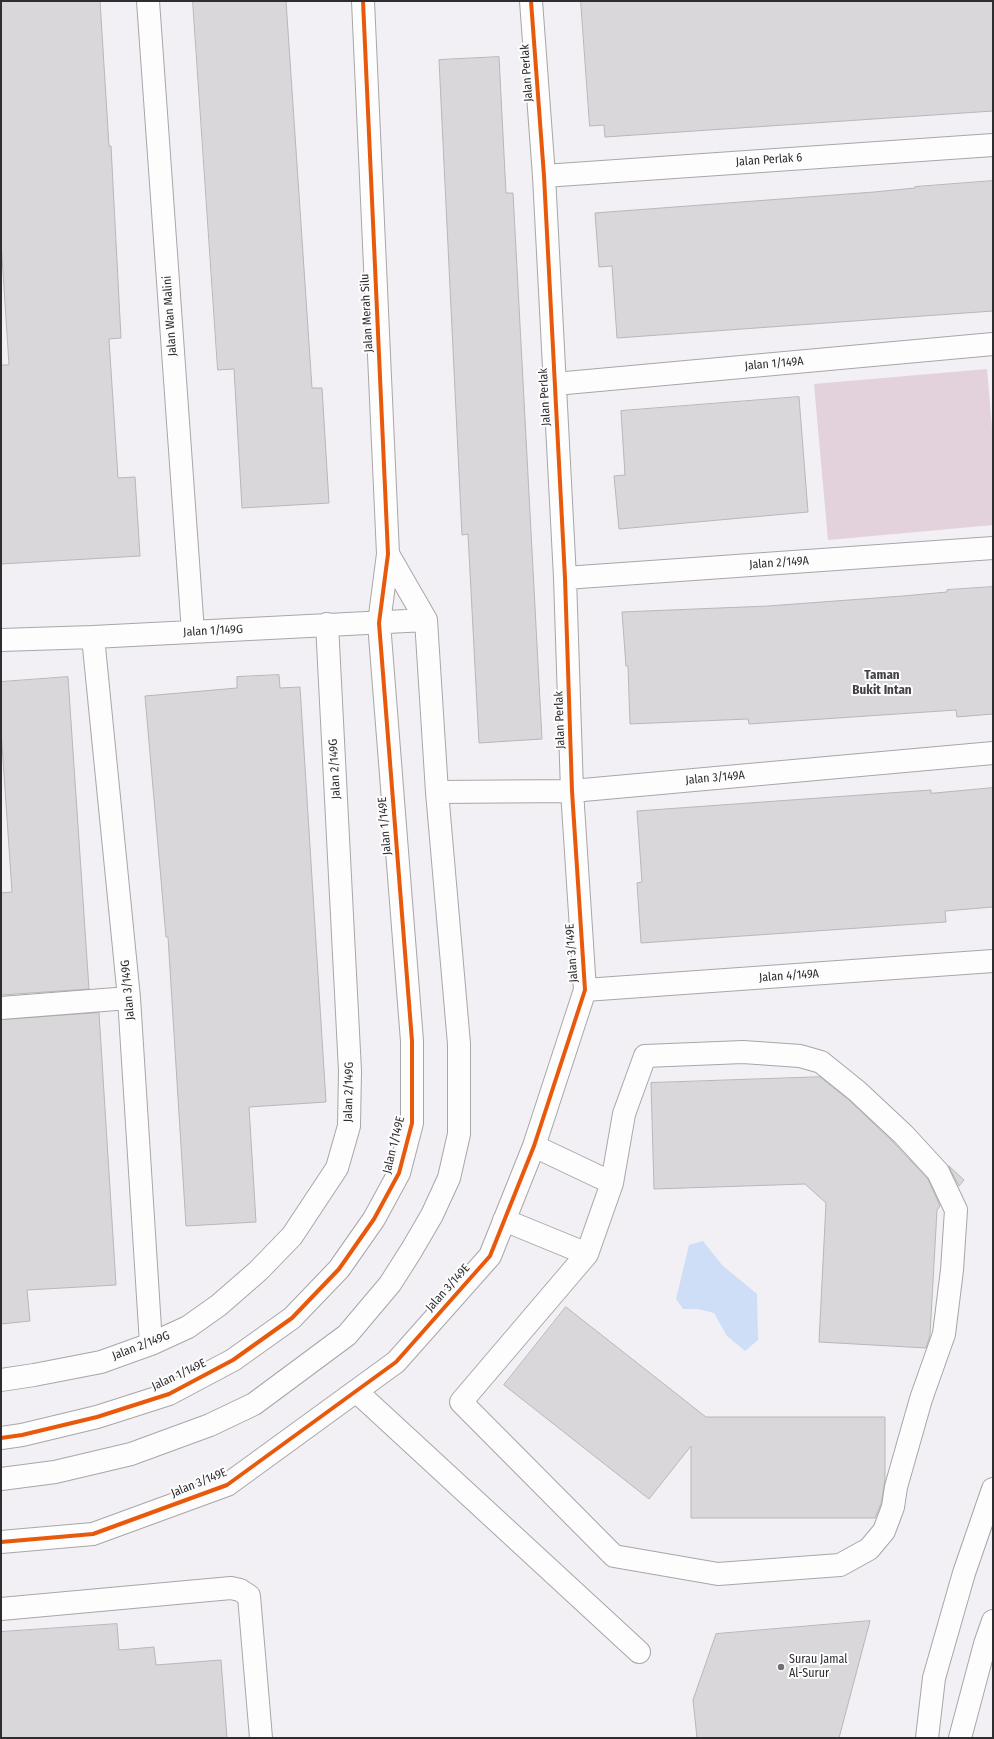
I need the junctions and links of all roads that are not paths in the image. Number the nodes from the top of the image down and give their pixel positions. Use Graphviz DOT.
graph roads {
  1 [pos="148,1"];
  2 [pos="363,1"];
  3 [pos="531,1"];
  4 [pos="993,145"];
  5 [pos="544,176"];
  6 [pos="993,344"];
  7 [pos="555,384"];
  8 [pos="993,548"];
  9 [pos="388,554"];
  10 [pos="565,578"];
  11 [pos="426,620"];
  12 [pos="379,623"];
  13 [pos="327,624"];
  14 [pos="193,632"];
  15 [pos="93,637"];
  16 [pos="1,640"];
  17 [pos="993,753"];
  18 [pos="572,791"];
  19 [pos="437,792"];
  20 [pos="993,961"];
  21 [pos="585,990"];
  22 [pos="129,998"];
  23 [pos="1,1008"];
  24 [pos="534,1146"];
  25 [pos="612,1183"];
  26 [pos="504,1220"];
  27 [pos="587,1254"];
  28 [pos="151,1344"];
  29 [pos="1,1380"];
  30 [pos="356,1391"];
  31 [pos="1,1438"];
  32 [pos="1,1479"];
  33 [pos="993,1490"];
  34 [pos="1,1542"];
  35 [pos="1,1610"];
  36 [pos="993,1621"];
  37 [pos="639,1652"];
  38 [pos="261,1738"];
  39 [pos="927,1738"];
  40 [pos="960,1738"];
  1 -- 14 [label="main road, Jalan Wan Malini"];
  2 -- 9 [label="main road, Jalan Merah Silu"];
  3 -- 5 [label="main road, Jalan Perlak"];
  4 -- 5 [label="main road, Jalan Perlak 6"];
  5 -- 7 [label="main road, Jalan Perlak"];
  6 -- 7 [label="main road, Jalan 1/149A"];
  7 -- 10 [label="main road, Jalan Perlak"];
  8 -- 10 [label="main road, Jalan 2/149A"];
  9 -- 11 [label="main road, Jalan Merah Silu"];
  9 -- 12 [label="main road, Jalan Merah Silu"];
  10 -- 18 [label="main road, Jalan Perlak"];
  11 -- 12 [label="main road, Jalan 1/149G"];
  11 -- 19 [label="main road"];
  12 -- 13 [label="main road, Jalan 1/149G"];
  12 -- 31 [label="main road, Jalan 1/149E"];
  13 -- 14 [label="main road, Jalan 1/149G"];
  13 -- 28 [label="main road, Jalan 2/149G"];
  14 -- 15 [label="main road, Jalan 1/149G"];
  15 -- 16 [label="main road, Jalan 1/149G"];
  15 -- 22 [label="main road, Jalan 3/149G"];
  17 -- 18 [label="main road, Jalan 3/149A"];
  18 -- 19 [label="main road, Jalan 3/149A"];
  18 -- 21 [label="main road, Jalan 3/149E"];
  19 -- 32 [label="main road"];
  20 -- 21 [label="main road, Jalan 4/149A"];
  21 -- 24 [label="main road, Jalan 3/149E"];
  22 -- 23 [label="main road"];
  22 -- 28 [label="main road, Jalan 3/149G"];
  24 -- 25 [label="main road"];
  24 -- 26 [label="main road, Jalan 3/149E"];
  25 -- 27 [label="main road"];
  25 -- 27 [label="main road"];
  26 -- 27 [label="main road"];
  26 -- 30 [label="main road, Jalan 3/149E"];
  28 -- 29 [label="main road, Jalan 2/149G"];
  30 -- 34 [label="main road, Jalan 3/149E"];
  30 -- 37 [label="main road"];
  33 -- 39 [label="main road"];
  35 -- 38 [label="main road"];
  36 -- 40 [label="main road"];
}
